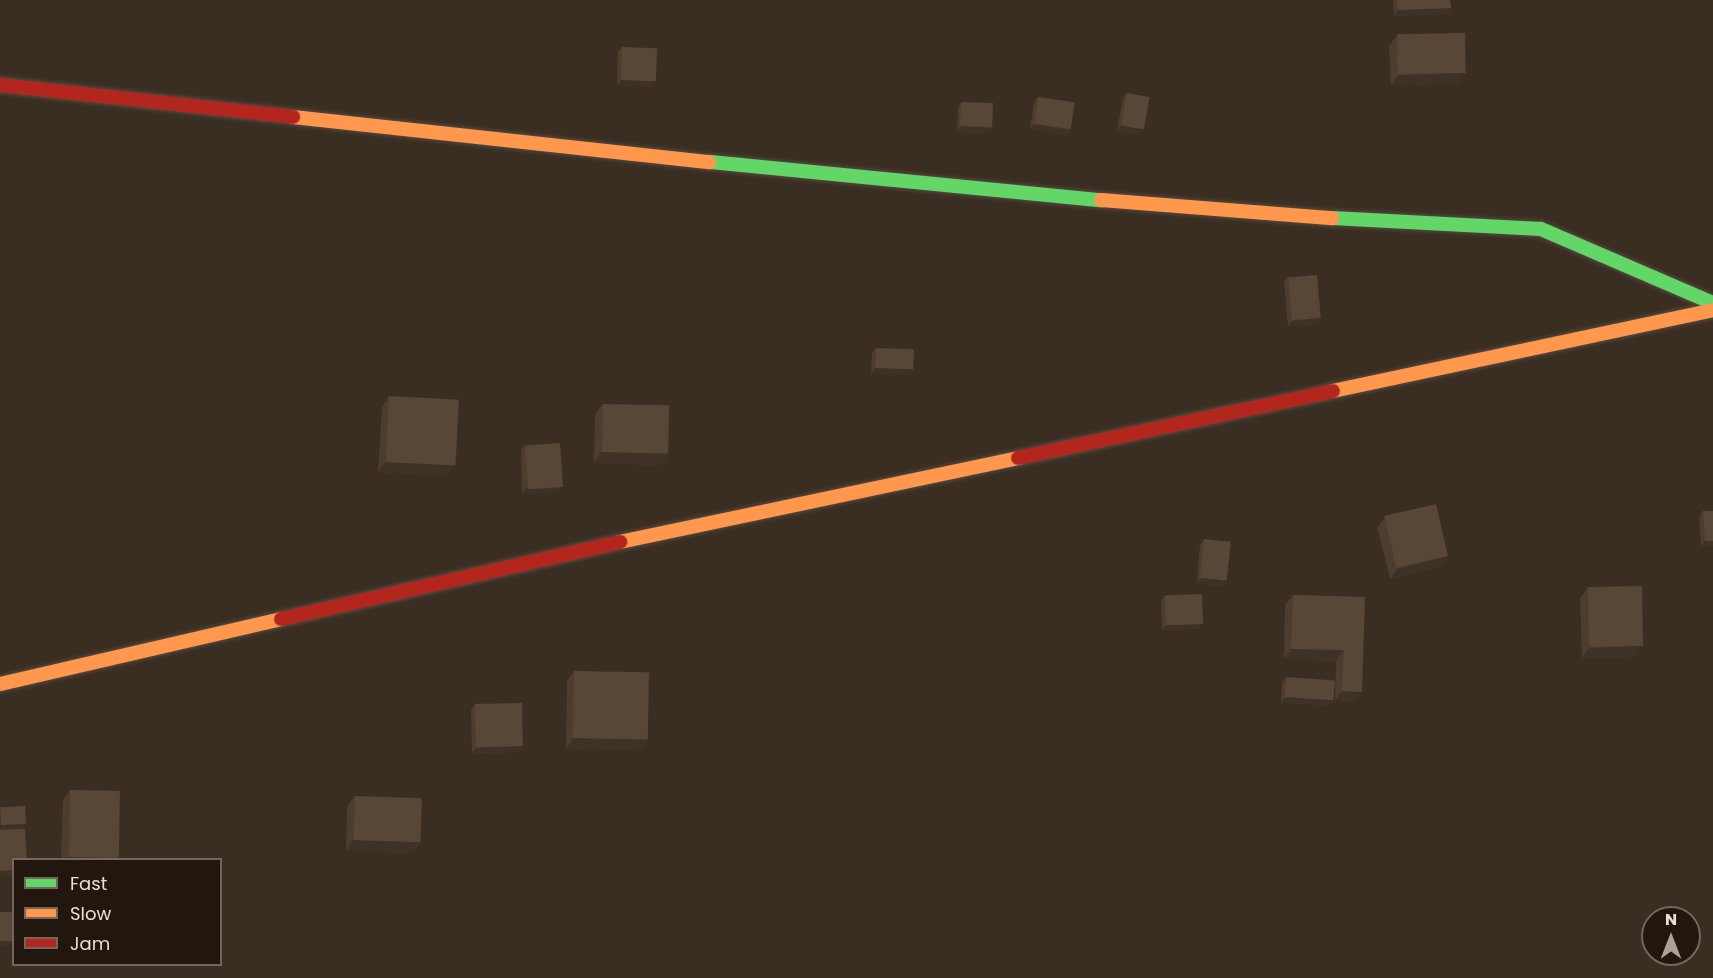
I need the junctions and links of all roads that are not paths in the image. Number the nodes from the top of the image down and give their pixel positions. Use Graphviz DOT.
graph roads {
  1 [pos="0,85"];
  2 [pos="1713,303"];
  3 [pos="1713,310"];
  4 [pos="0,684"];
  1 -- 2 [label="street"];
  3 -- 4 [label="street"];
}
